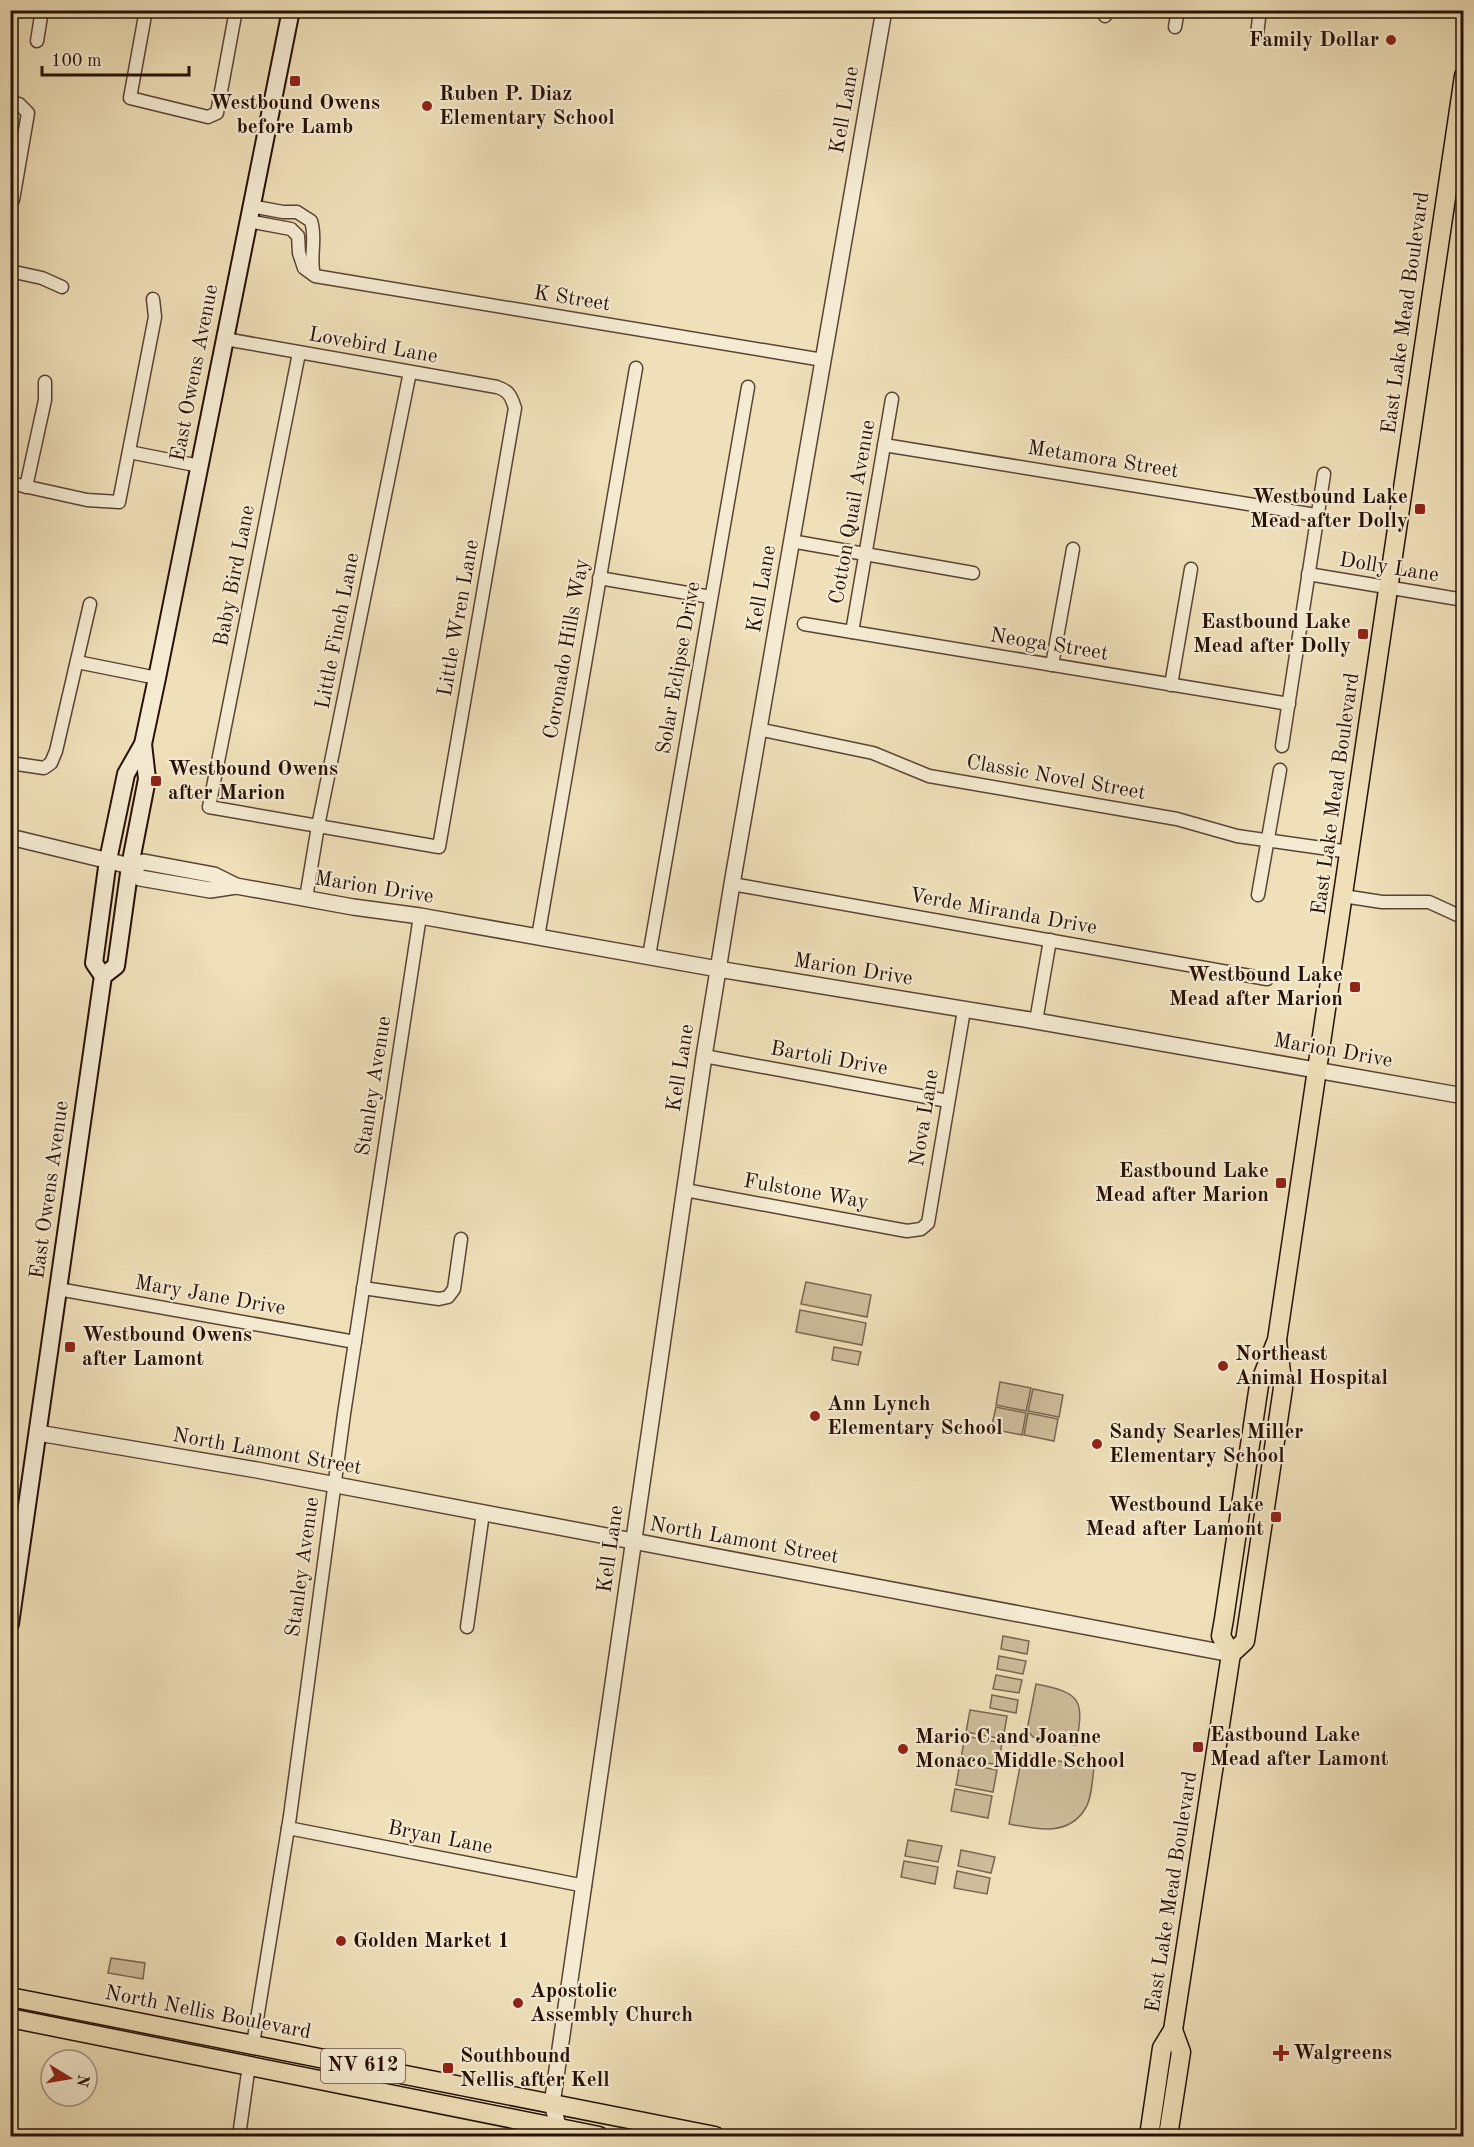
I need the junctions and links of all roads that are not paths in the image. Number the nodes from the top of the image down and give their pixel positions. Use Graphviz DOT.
graph roads {
  1 [pos="42,10"];
  2 [pos="146,10"];
  3 [pos="236,10"];
  4 [pos="291,10"];
  5 [pos="884,10"];
  6 [pos="1178,10"];
  7 [pos="1260,10"];
  8 [pos="1175,27"];
  9 [pos="1257,34"];
  10 [pos="37,40"];
  11 [pos="1464,76"];
  12 [pos="10,102"];
  13 [pos="1456,181"];
  14 [pos="13,200"];
  15 [pos="250,213"];
  16 [pos="10,271"];
  17 [pos="315,276"];
  18 [pos="62,287"];
  19 [pos="153,299"];
  20 [pos="225,339"];
  21 [pos="299,353"];
  22 [pos="823,360"];
  23 [pos="636,368"];
  24 [pos="410,372"];
  25 [pos="45,382"];
  26 [pos="748,387"];
  27 [pos="511,396"];
  28 [pos="892,399"];
  29 [pos="884,445"];
  30 [pos="129,452"];
  31 [pos="200,466"];
  32 [pos="1324,474"];
  33 [pos="10,483"];
  34 [pos="26,487"];
  35 [pos="1317,515"];
  36 [pos="791,541"];
  37 [pos="1073,549"];
  38 [pos="865,555"];
  39 [pos="1191,569"];
  40 [pos="973,573"];
  41 [pos="1308,574"];
  42 [pos="599,578"];
  43 [pos="1389,586"];
  44 [pos="711,597"];
  45 [pos="1464,600"];
  46 [pos="90,604"];
  47 [pos="804,624"];
  48 [pos="852,632"];
  49 [pos="76,662"];
  50 [pos="1052,665"];
  51 [pos="157,678"];
  52 [pos="1171,685"];
  53 [pos="1289,704"];
  54 [pos="758,729"];
  55 [pos="143,744"];
  56 [pos="1282,746"];
  57 [pos="10,763"];
  58 [pos="1280,770"];
  59 [pos="318,826"];
  60 [pos="10,837"];
  61 [pos="1268,840"];
  62 [pos="1350,852"];
  63 [pos="108,860"];
  64 [pos="130,866"];
  65 [pos="732,884"];
  66 [pos="1258,894"];
  67 [pos="1343,896"];
  68 [pos="306,898"];
  69 [pos="420,916"];
  70 [pos="1464,918"];
  71 [pos="538,937"];
  72 [pos="1050,940"];
  73 [pos="649,956"];
  74 [pos="718,969"];
  75 [pos="103,976"];
  76 [pos="1267,979"];
  77 [pos="964,1010"];
  78 [pos="1036,1021"];
  79 [pos="704,1056"];
  80 [pos="1318,1070"];
  81 [pos="1464,1096"];
  82 [pos="948,1101"];
  83 [pos="685,1190"];
  84 [pos="921,1229"];
  85 [pos="461,1239"];
  86 [pos="363,1288"];
  87 [pos="58,1290"];
  88 [pos="1277,1340"];
  89 [pos="355,1342"];
  90 [pos="38,1433"];
  91 [pos="1251,1438"];
  92 [pos="335,1485"];
  93 [pos="483,1513"];
  94 [pos="634,1543"];
  95 [pos="1258,1551"];
  96 [pos="10,1624"];
  97 [pos="467,1627"];
  98 [pos="1231,1654"];
  99 [pos="288,1828"];
  100 [pos="585,1886"];
  101 [pos="10,1996"];
  102 [pos="10,2018"];
  103 [pos="1173,2030"];
  104 [pos="253,2044"];
  105 [pos="249,2065"];
  106 [pos="552,2104"];
  107 [pos="558,2133"];
  108 [pos="239,2136"];
  109 [pos="599,2136"];
  110 [pos="714,2136"];
  111 [pos="1149,2136"];
  112 [pos="1168,2136"];
  1 -- 10 [label="street"];
  2 -- 3 [label="street"];
  4 -- 15 [label="main road, East Owens Avenue"];
  5 -- 22 [label="street, Kell Lane"];
  6 -- 8 [label="street"];
  7 -- 9 [label="street"];
  11 -- 13 [label="main road, East Lake Mead Boulevard"];
  12 -- 14 [label="street"];
  13 -- 43 [label="main road, East Lake Mead Boulevard"];
  15 -- 17 [label="street"];
  15 -- 17 [label="street"];
  15 -- 20 [label="main road, East Owens Avenue"];
  16 -- 18 [label="street"];
  17 -- 22 [label="street, K Street"];
  19 -- 30 [label="street"];
  20 -- 21 [label="street, Lovebird Lane"];
  20 -- 31 [label="main road, East Owens Avenue"];
  21 -- 24 [label="street, Lovebird Lane"];
  21 -- 59 [label="street, Baby Bird Lane"];
  22 -- 36 [label="street, Kell Lane"];
  23 -- 42 [label="street, Coronado Hills Way"];
  24 -- 27 [label="street, Lovebird Lane"];
  24 -- 59 [label="street, Little Finch Lane"];
  25 -- 34 [label="street"];
  26 -- 44 [label="street, Solar Eclipse Drive"];
  27 -- 59 [label="street, Little Wren Lane"];
  28 -- 29 [label="street, Cotton Quail Avenue"];
  29 -- 35 [label="street, Metamora Street"];
  29 -- 38 [label="street, Cotton Quail Avenue"];
  30 -- 31 [label="street"];
  30 -- 34 [label="street"];
  31 -- 51 [label="main road, East Owens Avenue"];
  32 -- 35 [label="street"];
  33 -- 34 [label="street"];
  35 -- 41 [label="street"];
  36 -- 38 [label="street"];
  36 -- 54 [label="street, Kell Lane"];
  37 -- 50 [label="street"];
  38 -- 40 [label="street"];
  38 -- 48 [label="street, Cotton Quail Avenue"];
  39 -- 52 [label="street"];
  41 -- 43 [label="street, Dolly Lane"];
  41 -- 53 [label="street"];
  42 -- 44 [label="street"];
  42 -- 71 [label="street, Coronado Hills Way"];
  43 -- 45 [label="street, Dolly Lane"];
  43 -- 62 [label="main road, East Lake Mead Boulevard"];
  44 -- 73 [label="street, Solar Eclipse Drive"];
  46 -- 49 [label="street"];
  47 -- 48 [label="street, Neoga Street"];
  48 -- 50 [label="street, Neoga Street"];
  49 -- 51 [label="street"];
  49 -- 57 [label="street"];
  50 -- 52 [label="street, Neoga Street"];
  51 -- 55 [label="main road, East Owens Avenue"];
  52 -- 53 [label="street, Neoga Street"];
  53 -- 56 [label="street"];
  54 -- 61 [label="street, Classic Novel Street"];
  54 -- 65 [label="street, Kell Lane"];
  55 -- 63 [label="main road, East Owens Avenue"];
  55 -- 64 [label="main road, East Owens Avenue"];
  58 -- 61 [label="street"];
  59 -- 68 [label="street, Little Finch Lane"];
  60 -- 63 [label="street, Marion Drive"];
  61 -- 62 [label="street, Classic Novel Street"];
  61 -- 66 [label="street"];
  62 -- 67 [label="main road, East Lake Mead Boulevard"];
  63 -- 64 [label="street, Marion Drive"];
  63 -- 75 [label="main road, East Owens Avenue"];
  64 -- 68 [label="street, Marion Drive"];
  64 -- 75 [label="main road, East Owens Avenue"];
  65 -- 72 [label="street, Verde Miranda Drive"];
  65 -- 74 [label="street, Kell Lane"];
  67 -- 70 [label="street"];
  67 -- 80 [label="main road, East Lake Mead Boulevard"];
  68 -- 69 [label="street, Marion Drive"];
  69 -- 71 [label="street, Marion Drive"];
  69 -- 86 [label="street, Stanley Avenue"];
  71 -- 73 [label="street, Marion Drive"];
  72 -- 76 [label="street, Verde Miranda Drive"];
  72 -- 78 [label="street"];
  73 -- 74 [label="street, Marion Drive"];
  74 -- 77 [label="street, Marion Drive"];
  74 -- 79 [label="street, Kell Lane"];
  75 -- 87 [label="main road, East Owens Avenue"];
  77 -- 78 [label="street, Marion Drive"];
  77 -- 82 [label="street, Nova Lane"];
  78 -- 80 [label="street, Marion Drive"];
  79 -- 82 [label="street, Bartoli Drive"];
  79 -- 83 [label="street, Kell Lane"];
  80 -- 81 [label="street, Marion Drive"];
  80 -- 88 [label="main road, East Lake Mead Boulevard"];
  82 -- 84 [label="street, Nova Lane"];
  83 -- 84 [label="street, Fulstone Way"];
  83 -- 94 [label="street, Kell Lane"];
  85 -- 86 [label="street"];
  86 -- 89 [label="street, Stanley Avenue"];
  87 -- 89 [label="street, Mary Jane Drive"];
  87 -- 90 [label="main road, East Owens Avenue"];
  88 -- 91 [label="main road, East Lake Mead Boulevard"];
  88 -- 95 [label="main road, East Lake Mead Boulevard"];
  89 -- 92 [label="street, Stanley Avenue"];
  90 -- 92 [label="street, North Lamont Street"];
  90 -- 96 [label="main road, East Owens Avenue"];
  91 -- 95 [label="main road"];
  91 -- 98 [label="main road, East Lake Mead Boulevard"];
  92 -- 93 [label="street, North Lamont Street"];
  92 -- 99 [label="street, Stanley Avenue"];
  93 -- 94 [label="street, North Lamont Street"];
  93 -- 97 [label="street"];
  94 -- 98 [label="street, North Lamont Street"];
  94 -- 100 [label="street, Kell Lane"];
  95 -- 98 [label="main road, East Lake Mead Boulevard"];
  98 -- 103 [label="main road, East Lake Mead Boulevard"];
  99 -- 100 [label="street, Bryan Lane"];
  99 -- 104 [label="street, Stanley Avenue"];
  100 -- 106 [label="street, Kell Lane"];
  101 -- 104 [label="main road, North Nellis Boulevard / NV 612"];
  102 -- 105 [label="main road, North Nellis Boulevard / NV 612"];
  103 -- 111 [label="main road, East Lake Mead Boulevard"];
  103 -- 112 [label="main road, East Lake Mead Boulevard"];
  104 -- 106 [label="main road, North Nellis Boulevard / NV 612"];
  105 -- 107 [label="main road, North Nellis Boulevard / NV 612"];
  105 -- 108 [label="street"];
  106 -- 107 [label="street, Kell Lane"];
  106 -- 110 [label="main road, North Nellis Boulevard / NV 612"];
  107 -- 109 [label="main road, North Nellis Boulevard / NV 612"];
}
